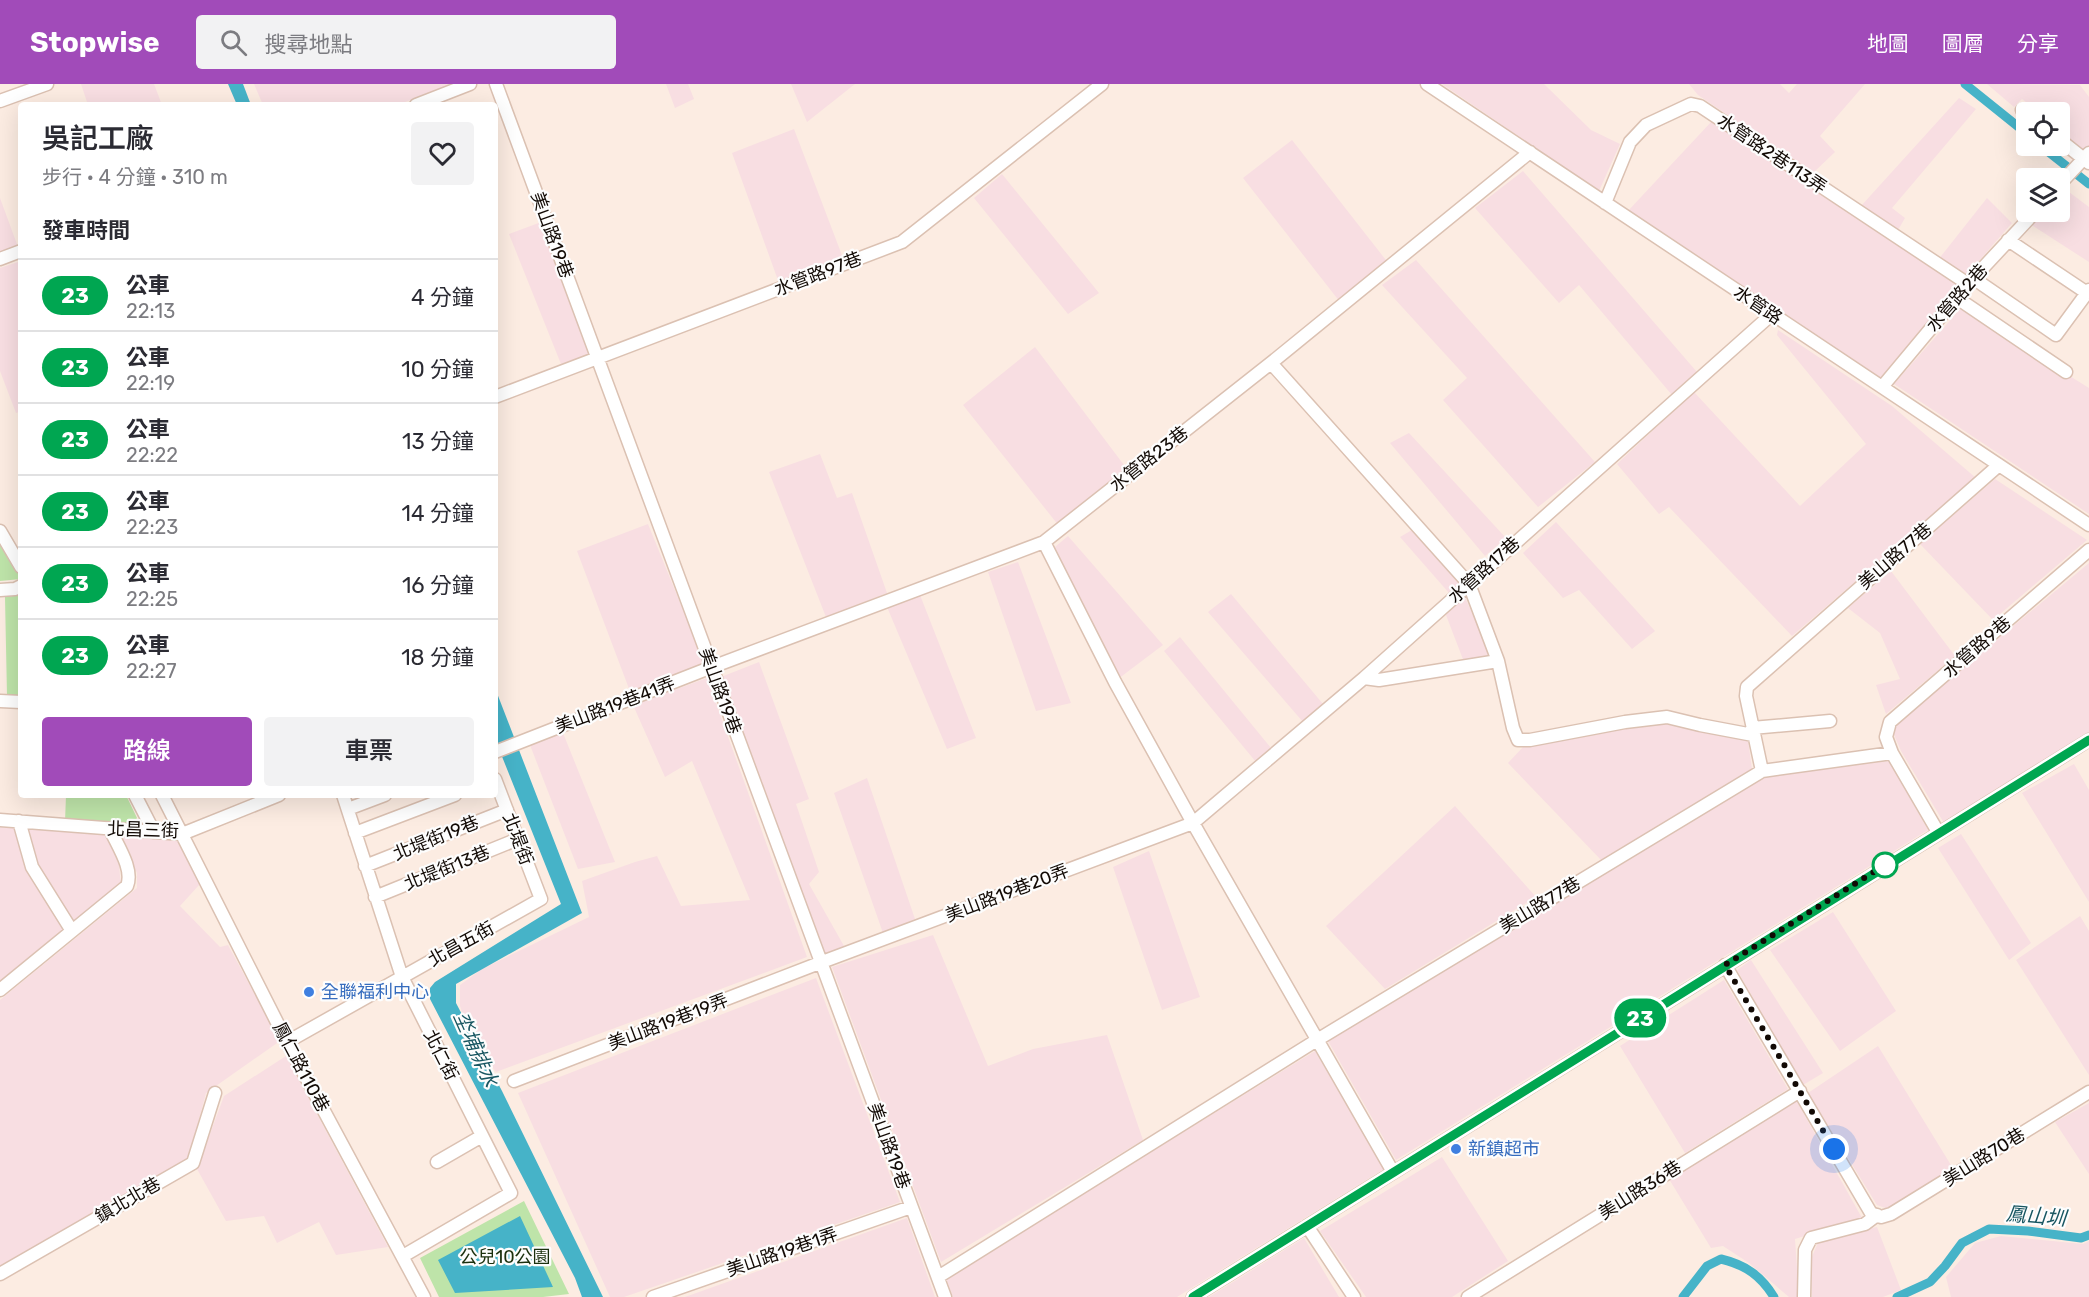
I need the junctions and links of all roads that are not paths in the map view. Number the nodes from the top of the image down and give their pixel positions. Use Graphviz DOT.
graph roads {
  1 [pos="47,84"];
  2 [pos="470,84"];
  3 [pos="496,84"];
  4 [pos="1102,84"];
  5 [pos="1427,84"];
  6 [pos="0,101"];
  7 [pos="424,102"];
  8 [pos="2070,148"];
  9 [pos="1530,153"];
  10 [pos="2085,160"];
  11 [pos="2070,174"];
  12 [pos="1605,202"];
  13 [pos="2025,222"];
  14 [pos="2008,240"];
  15 [pos="18,252"];
  16 [pos="0,259"];
  17 [pos="1971,281"];
  18 [pos="2088,292"];
  19 [pos="1957,298"];
  20 [pos="1772,314"];
  21 [pos="597,358"];
  22 [pos="1271,363"];
  23 [pos="2066,372"];
  24 [pos="1882,387"];
  25 [pos="498,396"];
  26 [pos="1999,465"];
  27 [pos="2089,525"];
  28 [pos="0,531"];
  29 [pos="1044,542"];
  30 [pos="2089,550"];
  31 [pos="18,562"];
  32 [pos="1469,584"];
  33 [pos="18,588"];
  34 [pos="0,590"];
  35 [pos="1498,661"];
  36 [pos="712,667"];
  37 [pos="1364,678"];
  38 [pos="0,701"];
  39 [pos="18,702"];
  40 [pos="1830,721"];
  41 [pos="1753,731"];
  42 [pos="2089,740"];
  43 [pos="498,751"];
  44 [pos="1892,753"];
  45 [pos="1762,771"];
  46 [pos="498,787"];
  47 [pos="137,798"];
  48 [pos="164,798"];
  49 [pos="272,798"];
  50 [pos="344,798"];
  51 [pos="377,798"];
  52 [pos="447,798"];
  53 [pos="348,809"];
  54 [pos="507,810"];
  55 [pos="0,820"];
  56 [pos="19,821"];
  57 [pos="1192,823"];
  58 [pos="110,830"];
  59 [pos="154,831"];
  60 [pos="1938,832"];
  61 [pos="356,833"];
  62 [pos="182,834"];
  63 [pos="518,839"];
  64 [pos="365,867"];
  65 [pos="375,897"];
  66 [pos="541,899"];
  67 [pos="72,931"];
  68 [pos="822,962"];
  69 [pos="1725,965"];
  70 [pos="402,977"];
  71 [pos="0,990"];
  72 [pos="1317,1040"];
  73 [pos="287,1042"];
  74 [pos="514,1082"];
  75 [pos="1800,1091"];
  76 [pos="2089,1092"];
  77 [pos="215,1093"];
  78 [pos="482,1136"];
  79 [pos="437,1162"];
  80 [pos="1393,1172"];
  81 [pos="911,1207"];
  82 [pos="1877,1215"];
  83 [pos="1307,1226"];
  84 [pos="403,1256"];
  85 [pos="0,1274"];
  86 [pos="938,1277"];
  87 [pos="1483,1293"];
  88 [pos="424,1297"];
  89 [pos="653,1297"];
  90 [pos="945,1297"];
  91 [pos="1193,1297"];
  92 [pos="1354,1297"];
  93 [pos="1468,1297"];
  94 [pos="1804,1297"];
  1 -- 6 [label="street"];
  2 -- 7 [label="street"];
  3 -- 21 [label="street, 美山路19巷"];
  4 -- 21 [label="street, 水管路97巷"];
  5 -- 9 [label="street, 水管路"];
  8 -- 10 [label="street"];
  9 -- 12 [label="street, 水管路"];
  9 -- 22 [label="street, 水管路23巷"];
  10 -- 11 [label="street"];
  12 -- 17 [label="street, 水管路2巷113弄"];
  12 -- 20 [label="street, 水管路"];
  13 -- 14 [label="street, 水管路2巷"];
  14 -- 17 [label="street, 水管路2巷"];
  14 -- 18 [label="street"];
  15 -- 16 [label="street"];
  17 -- 18 [label="street, 水管路2巷113弄"];
  17 -- 19 [label="street, 水管路2巷"];
  19 -- 23 [label="street"];
  19 -- 24 [label="street, 水管路2巷"];
  20 -- 24 [label="street, 水管路"];
  20 -- 32 [label="street, 水管路17巷"];
  21 -- 25 [label="street, 水管路97巷"];
  21 -- 36 [label="street, 美山路19巷"];
  22 -- 29 [label="street, 水管路23巷"];
  22 -- 32 [label="street"];
  24 -- 26 [label="street, 水管路"];
  26 -- 27 [label="street, 水管路"];
  26 -- 41 [label="street, 美山路77巷"];
  28 -- 31 [label="street"];
  29 -- 36 [label="street, 水管路23巷"];
  29 -- 57 [label="street"];
  30 -- 44 [label="street, 水管路9巷"];
  32 -- 35 [label="street"];
  32 -- 37 [label="street, 水管路17巷"];
  33 -- 34 [label="street"];
  35 -- 37 [label="street"];
  35 -- 41 [label="street"];
  36 -- 43 [label="street, 美山路19巷41弄"];
  36 -- 68 [label="street, 美山路19巷"];
  37 -- 57 [label="street, 水管路17巷"];
  38 -- 39 [label="street"];
  40 -- 41 [label="street"];
  41 -- 45 [label="street, 美山路77巷"];
  42 -- 60 [label="street"];
  44 -- 45 [label="street, 美山路77巷"];
  44 -- 60 [label="street"];
  45 -- 72 [label="street, 美山路77巷"];
  46 -- 54 [label="street, 北堤街"];
  47 -- 59 [label="street"];
  48 -- 62 [label="street, 鳳仁路110巷"];
  49 -- 62 [label="street, 北昌三街"];
  50 -- 53 [label="street, 北仁街"];
  51 -- 53 [label="street"];
  52 -- 61 [label="street"];
  53 -- 61 [label="street, 北仁街"];
  54 -- 63 [label="street, 北堤街"];
  54 -- 64 [label="street, 北堤街19巷"];
  55 -- 56 [label="street, 北昌三街"];
  56 -- 58 [label="street, 北昌三街"];
  56 -- 67 [label="street"];
  57 -- 68 [label="street, 美山路19巷20弄"];
  57 -- 72 [label="street"];
  58 -- 59 [label="street, 北昌三街"];
  58 -- 67 [label="street"];
  59 -- 62 [label="street, 北昌三街"];
  60 -- 69 [label="street"];
  61 -- 64 [label="street, 北仁街"];
  62 -- 73 [label="street, 鳳仁路110巷"];
  63 -- 65 [label="street, 北堤街13巷"];
  63 -- 66 [label="street, 北堤街"];
  64 -- 65 [label="street, 北仁街"];
  65 -- 70 [label="street, 北仁街"];
  66 -- 70 [label="street, 北昌五街"];
  67 -- 71 [label="street"];
  68 -- 74 [label="street, 美山路19巷19弄"];
  68 -- 81 [label="street, 美山路19巷"];
  69 -- 75 [label="street"];
  69 -- 80 [label="street"];
  70 -- 73 [label="street, 北昌五街"];
  70 -- 78 [label="street, 北仁街"];
  72 -- 80 [label="street"];
  72 -- 86 [label="street, 美山路77巷"];
  73 -- 84 [label="street, 鳳仁路110巷"];
  75 -- 82 [label="street"];
  75 -- 87 [label="street, 美山路36巷"];
  76 -- 82 [label="street, 美山路70巷"];
  77 -- 85 [label="street, 鎮北北巷"];
  78 -- 79 [label="street"];
  78 -- 84 [label="street, 北仁街"];
  80 -- 83 [label="street"];
  81 -- 86 [label="street, 美山路19巷"];
  81 -- 89 [label="street, 美山路19巷1弄"];
  82 -- 94 [label="street, 美山路70巷"];
  83 -- 91 [label="street"];
  83 -- 92 [label="street"];
  84 -- 88 [label="street, 鳳仁路110巷"];
  86 -- 90 [label="street, 美山路19巷"];
  87 -- 93 [label="street, 美山路36巷"];
}
